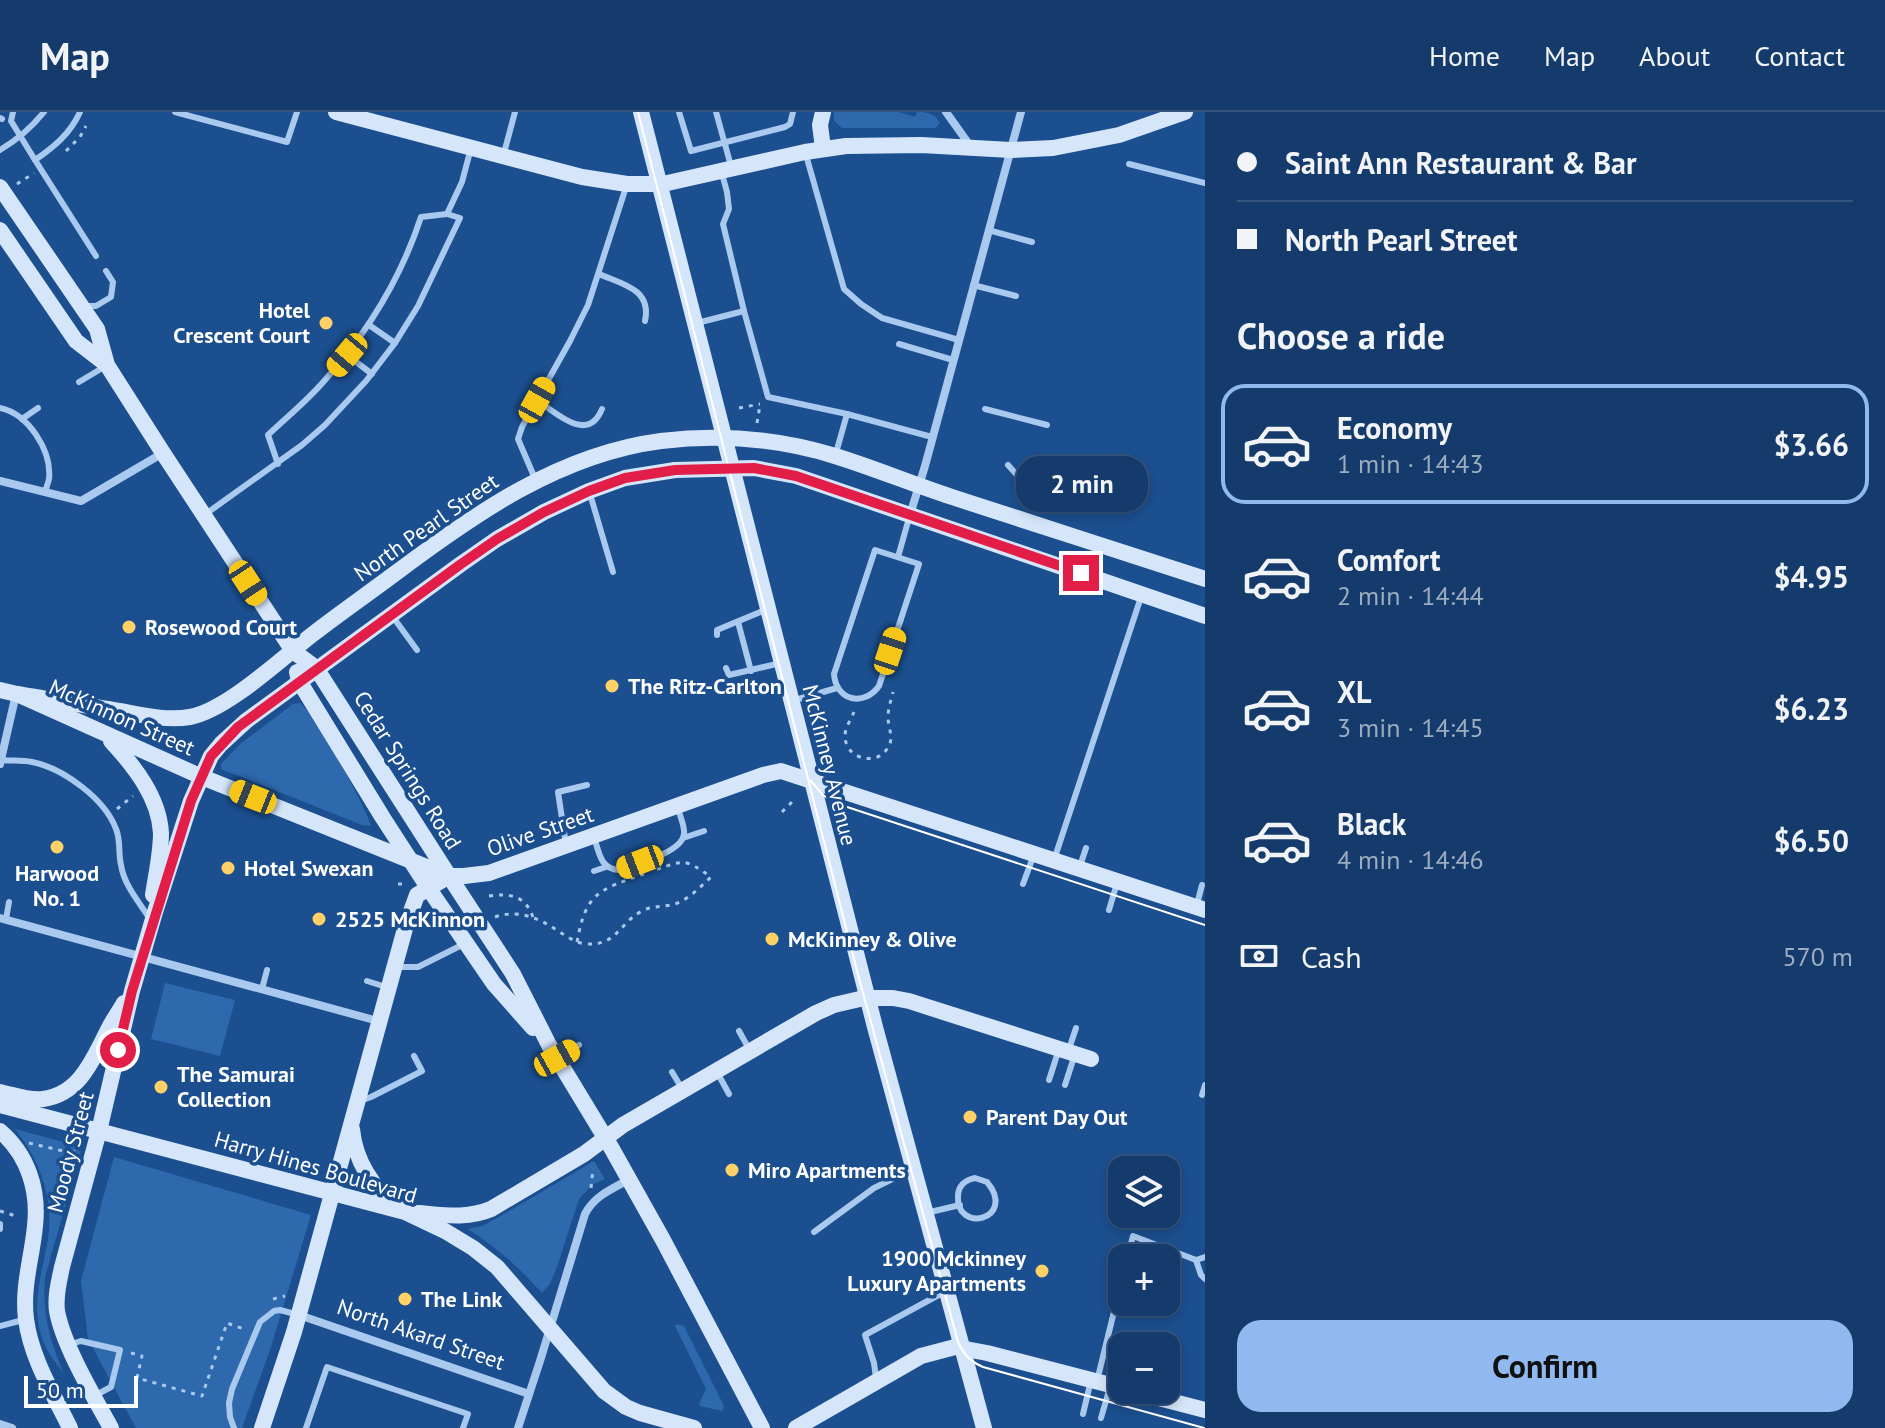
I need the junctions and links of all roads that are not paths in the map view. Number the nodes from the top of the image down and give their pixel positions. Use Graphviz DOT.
graph roads {
  1 [pos="13,112"];
  2 [pos="44,112"];
  3 [pos="80,112"];
  4 [pos="175,112"];
  5 [pos="297,112"];
  6 [pos="336,112"];
  7 [pos="515,112"];
  8 [pos="641,112"];
  9 [pos="716,112"];
  10 [pos="793,112"];
  11 [pos="823,112"];
  12 [pos="946,112"];
  13 [pos="1021,112"];
  14 [pos="1185,112"];
  15 [pos="680,115"];
  16 [pos="691,116"];
  17 [pos="720,128"];
  18 [pos="711,130"];
  19 [pos="696,134"];
  20 [pos="687,136"];
  21 [pos="20,137"];
  22 [pos="725,143"];
  23 [pos="471,147"];
  24 [pos="823,148"];
  25 [pos="972,148"];
  26 [pos="0,150"];
  27 [pos="1011,150"];
  28 [pos="805,152"];
  29 [pos="504,156"];
  30 [pos="35,160"];
  31 [pos="1129,164"];
  32 [pos="726,169"];
  33 [pos="1205,183"];
  34 [pos="627,184"];
  35 [pos="660,184"];
  36 [pos="3,196"];
  37 [pos="447,214"];
  38 [pos="0,230"];
  39 [pos="988,230"];
  40 [pos="1032,242"];
  41 [pos="96,256"];
  42 [pos="106,271"];
  43 [pos="599,274"];
  44 [pos="973,285"];
  45 [pos="1016,296"];
  46 [pos="82,305"];
  47 [pos="744,311"];
  48 [pos="645,321"];
  49 [pos="695,323"];
  50 [pos="369,325"];
  51 [pos="959,340"];
  52 [pos="395,343"];
  53 [pos="899,344"];
  54 [pos="347,355"];
  55 [pos="953,360"];
  56 [pos="107,365"];
  57 [pos="372,374"];
  58 [pos="79,382"];
  59 [pos="537,400"];
  60 [pos="0,408"];
  61 [pos="38,408"];
  62 [pos="602,409"];
  63 [pos="985,409"];
  64 [pos="847,414"];
  65 [pos="22,419"];
  66 [pos="1047,425"];
  67 [pos="932,437"];
  68 [pos="725,438"];
  69 [pos="163,453"];
  70 [pos="835,456"];
  71 [pos="278,464"];
  72 [pos="1008,465"];
  73 [pos="733,468"];
  74 [pos="1032,480"];
  75 [pos="0,481"];
  76 [pos="536,481"];
  77 [pos="919,486"];
  78 [pos="589,491"];
  79 [pos="45,492"];
  80 [pos="204,515"];
  81 [pos="910,516"];
  82 [pos="898,557"];
  83 [pos="613,572"];
  84 [pos="1205,579"];
  85 [pos="1142,594"];
  86 [pos="768,608"];
  87 [pos="390,614"];
  88 [pos="1205,616"];
  89 [pos="738,622"];
  90 [pos="717,635"];
  91 [pos="417,650"];
  92 [pos="293,651"];
  93 [pos="782,663"];
  94 [pos="316,668"];
  95 [pos="726,668"];
  96 [pos="751,671"];
  97 [pos="299,681"];
  98 [pos="837,688"];
  99 [pos="8,692"];
  100 [pos="791,702"];
  101 [pos="107,735"];
  102 [pos="0,762"];
  103 [pos="202,777"];
  104 [pos="812,781"];
  105 [pos="587,785"];
  106 [pos="677,805"];
  107 [pos="704,831"];
  108 [pos="594,835"];
  109 [pos="683,838"];
  110 [pos="566,845"];
  111 [pos="1086,848"];
  112 [pos="1034,854"];
  113 [pos="1054,860"];
  114 [pos="411,861"];
  115 [pos="606,867"];
  116 [pos="1079,869"];
  117 [pos="594,871"];
  118 [pos="449,876"];
  119 [pos="1117,882"];
  120 [pos="1023,884"];
  121 [pos="1202,885"];
  122 [pos="423,892"];
  123 [pos="9,902"];
  124 [pos="1200,909"];
  125 [pos="1109,910"];
  126 [pos="154,917"];
  127 [pos="3,918"];
  128 [pos="466,943"];
  129 [pos="142,956"];
  130 [pos="393,966"];
  131 [pos="267,970"];
  132 [pos="367,981"];
  133 [pos="388,987"];
  134 [pos="262,989"];
  135 [pos="132,991"];
  136 [pos="868,997"];
  137 [pos="378,1021"];
  138 [pos="1076,1028"];
  139 [pos="739,1031"];
  140 [pos="579,1045"];
  141 [pos="553,1052"];
  142 [pos="751,1052"];
  143 [pos="1073,1054"];
  144 [pos="414,1056"];
  145 [pos="716,1071"];
  146 [pos="672,1072"];
  147 [pos="1049,1080"];
  148 [pos="1065,1085"];
  149 [pos="1205,1085"];
  150 [pos="683,1091"];
  151 [pos="0,1092"];
  152 [pos="729,1094"];
  153 [pos="1202,1095"];
  154 [pos="357,1102"];
  155 [pos="0,1105"];
  156 [pos="352,1119"];
  157 [pos="0,1131"];
  158 [pos="99,1131"];
  159 [pos="605,1138"];
  160 [pos="914,1169"];
  161 [pos="630,1179"];
  162 [pos="332,1193"];
  163 [pos="960,1205"];
  164 [pos="405,1212"];
  165 [pos="926,1213"];
  166 [pos="814,1232"];
  167 [pos="1131,1244"];
  168 [pos="1154,1244"];
  169 [pos="1180,1254"];
  170 [pos="1205,1257"];
  171 [pos="1196,1260"];
  172 [pos="1205,1279"];
  173 [pos="947,1291"];
  174 [pos="298,1315"];
  175 [pos="1116,1316"];
  176 [pos="26,1319"];
  177 [pos="0,1326"];
  178 [pos="551,1328"];
  179 [pos="69,1345"];
  180 [pos="963,1348"];
  181 [pos="877,1382"];
  182 [pos="1105,1384"];
  183 [pos="529,1394"];
  184 [pos="94,1396"];
  185 [pos="1180,1404"];
  186 [pos="1205,1410"];
  187 [pos="1083,1414"];
  188 [pos="1101,1418"];
  189 [pos="0,1425"];
  190 [pos="12,1428"];
  191 [pos="70,1428"];
  192 [pos="111,1428"];
  193 [pos="234,1428"];
  194 [pos="262,1428"];
  195 [pos="306,1428"];
  196 [pos="463,1428"];
  197 [pos="518,1428"];
  198 [pos="694,1428"];
  199 [pos="762,1428"];
  200 [pos="796,1428"];
  201 [pos="984,1428"];
  1 -- 21 [label="lane"];
  2 -- 21 [label="lane"];
  3 -- 30 [label="lane"];
  4 -- 5 [label="lane"];
  6 -- 23 [label="main road"];
  7 -- 29 [label="lane"];
  8 -- 35 [label="main road, McKinney Avenue"];
  9 -- 17 [label="lane"];
  10 -- 22 [label="lane"];
  11 -- 24 [label="main road"];
  12 -- 25 [label="street"];
  13 -- 27 [label="street"];
  14 -- 27 [label="main road"];
  15 -- 16 [label="lane"];
  15 -- 20 [label="lane"];
  17 -- 18 [label="lane"];
  17 -- 22 [label="lane"];
  19 -- 20 [label="lane"];
  20 -- 22 [label="lane"];
  21 -- 26 [label="lane"];
  21 -- 30 [label="lane"];
  22 -- 32 [label="lane"];
  23 -- 29 [label="main road"];
  23 -- 37 [label="lane"];
  24 -- 25 [label="main road"];
  24 -- 28 [label="main road"];
  25 -- 27 [label="main road"];
  27 -- 39 [label="street"];
  28 -- 32 [label="main road"];
  28 -- 51 [label="lane"];
  29 -- 34 [label="main road"];
  30 -- 41 [label="lane"];
  31 -- 33 [label="lane"];
  32 -- 35 [label="main road"];
  32 -- 47 [label="lane"];
  34 -- 35 [label="main road"];
  34 -- 43 [label="lane"];
  35 -- 49 [label="main road, McKinney Avenue"];
  36 -- 46 [label="main road, Cedar Springs Road"];
  37 -- 50 [label="lane"];
  37 -- 52 [label="lane"];
  38 -- 56 [label="main road, Cedar Springs Road"];
  39 -- 40 [label="lane"];
  39 -- 44 [label="street"];
  42 -- 46 [label="lane"];
  43 -- 48 [label="lane"];
  43 -- 59 [label="lane"];
  44 -- 45 [label="lane"];
  44 -- 51 [label="street"];
  46 -- 56 [label="main road, Cedar Springs Road"];
  47 -- 49 [label="lane"];
  47 -- 64 [label="lane"];
  49 -- 68 [label="main road, McKinney Avenue"];
  50 -- 52 [label="lane"];
  50 -- 54 [label="lane"];
  51 -- 55 [label="street"];
  52 -- 57 [label="lane"];
  53 -- 55 [label="lane"];
  54 -- 57 [label="lane"];
  54 -- 71 [label="lane"];
  55 -- 67 [label="street"];
  56 -- 58 [label="lane"];
  56 -- 69 [label="main road, Cedar Springs Road"];
  57 -- 71 [label="lane"];
  59 -- 62 [label="lane"];
  59 -- 76 [label="lane"];
  60 -- 65 [label="lane"];
  61 -- 65 [label="lane"];
  63 -- 66 [label="lane"];
  64 -- 67 [label="lane"];
  64 -- 70 [label="lane"];
  65 -- 79 [label="lane"];
  67 -- 77 [label="street"];
  68 -- 70 [label="main road, North Pearl Street"];
  68 -- 73 [label="main road, McKinney Avenue"];
  68 -- 76 [label="main road, North Pearl Street"];
  69 -- 79 [label="street"];
  69 -- 80 [label="main road, Cedar Springs Road"];
  70 -- 77 [label="main road, North Pearl Street"];
  71 -- 80 [label="lane"];
  72 -- 74 [label="lane"];
  73 -- 78 [label="main road"];
  73 -- 81 [label="main road"];
  73 -- 86 [label="main road, McKinney Avenue"];
  75 -- 79 [label="street"];
  76 -- 92 [label="main road, North Pearl Street"];
  77 -- 81 [label="street"];
  77 -- 84 [label="main road, North Pearl Street"];
  78 -- 83 [label="lane"];
  78 -- 87 [label="main road"];
  80 -- 92 [label="main road, Cedar Springs Road"];
  81 -- 82 [label="lane"];
  81 -- 85 [label="main road"];
  82 -- 98 [label="lane"];
  82 -- 98 [label="lane"];
  85 -- 88 [label="main road"];
  85 -- 113 [label="lane"];
  86 -- 89 [label="lane"];
  86 -- 93 [label="main road, McKinney Avenue"];
  87 -- 91 [label="lane"];
  87 -- 94 [label="main road"];
  89 -- 90 [label="lane"];
  89 -- 96 [label="lane"];
  92 -- 94 [label="main road, Cedar Springs Road"];
  92 -- 97 [label="main road, Cedar Springs Road"];
  92 -- 99 [label="main road, North Pearl Street"];
  93 -- 96 [label="lane"];
  93 -- 100 [label="main road, McKinney Avenue"];
  94 -- 97 [label="main road"];
  94 -- 118 [label="main road, Cedar Springs Road"];
  95 -- 96 [label="lane"];
  97 -- 103 [label="main road"];
  97 -- 114 [label="main road, Cedar Springs Road"];
  98 -- 100 [label="lane"];
  99 -- 101 [label="main road, McKinnon Street"];
  99 -- 102 [label="street"];
  100 -- 104 [label="main road, McKinney Avenue"];
  101 -- 103 [label="main road, McKinnon Street"];
  101 -- 126 [label="main road"];
  102 -- 126 [label="lane"];
  103 -- 114 [label="main road, McKinnon Street"];
  103 -- 126 [label="main road, Moody Street"];
  104 -- 106 [label="main road, Olive Street"];
  104 -- 112 [label="main road, Olive Street"];
  104 -- 136 [label="main road, McKinney Avenue"];
  105 -- 110 [label="lane"];
  106 -- 108 [label="main road, Olive Street"];
  106 -- 109 [label="lane"];
  107 -- 109 [label="lane"];
  108 -- 110 [label="main road, Olive Street"];
  108 -- 115 [label="lane"];
  109 -- 115 [label="lane"];
  110 -- 118 [label="main road, Olive Street"];
  111 -- 116 [label="lane"];
  112 -- 113 [label="main road, Olive Street"];
  112 -- 120 [label="lane"];
  113 -- 116 [label="main road, Olive Street"];
  114 -- 118 [label="main road, McKinnon Street"];
  114 -- 122 [label="main road, Cedar Springs Road"];
  115 -- 117 [label="lane"];
  116 -- 119 [label="main road, Olive Street"];
  118 -- 122 [label="main road, Olive Street"];
  118 -- 141 [label="main road, Cedar Springs Road"];
  119 -- 124 [label="main road, Olive Street"];
  119 -- 125 [label="lane"];
  121 -- 124 [label="lane"];
  122 -- 128 [label="main road, Cedar Springs Road"];
  122 -- 130 [label="main road"];
  123 -- 127 [label="lane"];
  126 -- 129 [label="main road, Moody Street"];
  127 -- 129 [label="street"];
  128 -- 130 [label="lane"];
  128 -- 141 [label="main road, Cedar Springs Road"];
  129 -- 134 [label="street"];
  129 -- 135 [label="main road, Moody Street"];
  130 -- 133 [label="main road"];
  131 -- 134 [label="lane"];
  132 -- 133 [label="lane"];
  133 -- 137 [label="main road"];
  134 -- 137 [label="street"];
  135 -- 151 [label="main road"];
  135 -- 158 [label="main road, Moody Street"];
  136 -- 142 [label="main road"];
  136 -- 143 [label="main road"];
  136 -- 160 [label="main road, McKinney Avenue"];
  137 -- 154 [label="main road"];
  138 -- 143 [label="lane"];
  139 -- 142 [label="lane"];
  140 -- 141 [label="lane"];
  141 -- 159 [label="main road, Cedar Springs Road"];
  142 -- 145 [label="main road"];
  143 -- 147 [label="lane"];
  143 -- 148 [label="lane"];
  144 -- 154 [label="lane"];
  145 -- 150 [label="main road"];
  145 -- 152 [label="lane"];
  146 -- 150 [label="lane"];
  149 -- 153 [label="lane"];
  150 -- 159 [label="main road"];
  154 -- 156 [label="main road"];
  155 -- 158 [label="main road, Harry Hines Boulevard"];
  156 -- 162 [label="main road"];
  156 -- 164 [label="main road"];
  157 -- 176 [label="main road"];
  158 -- 162 [label="main road, Harry Hines Boulevard"];
  158 -- 179 [label="main road, Moody Street"];
  159 -- 161 [label="main road, Cedar Springs Road"];
  159 -- 164 [label="main road"];
  160 -- 165 [label="main road, McKinney Avenue"];
  160 -- 166 [label="lane"];
  161 -- 178 [label="street"];
  161 -- 199 [label="main road, Cedar Springs Road"];
  162 -- 164 [label="main road, Harry Hines Boulevard"];
  162 -- 174 [label="main road"];
  163 -- 163 [label="lane"];
  163 -- 165 [label="lane"];
  164 -- 178 [label="main road, Harry Hines Boulevard"];
  165 -- 173 [label="main road, McKinney Avenue"];
  167 -- 168 [label="lane"];
  169 -- 171 [label="lane"];
  170 -- 171 [label="lane"];
  171 -- 172 [label="lane"];
  173 -- 180 [label="main road, McKinney Avenue"];
  173 -- 181 [label="lane"];
  174 -- 183 [label="street, North Akard Street"];
  174 -- 193 [label="lane"];
  174 -- 194 [label="main road"];
  175 -- 182 [label="lane"];
  176 -- 177 [label="lane"];
  176 -- 191 [label="main road"];
  178 -- 183 [label="street"];
  178 -- 198 [label="main road, Harry Hines Boulevard"];
  179 -- 184 [label="main road"];
  179 -- 184 [label="lane"];
  180 -- 181 [label="main road"];
  180 -- 182 [label="main road"];
  180 -- 201 [label="main road, McKinney Avenue"];
  181 -- 200 [label="main road"];
  182 -- 187 [label="lane"];
  182 -- 188 [label="lane"];
  183 -- 197 [label="street"];
  184 -- 192 [label="main road"];
  185 -- 186 [label="main road"];
  189 -- 190 [label="street"];
  195 -- 196 [label="lane"];
}
